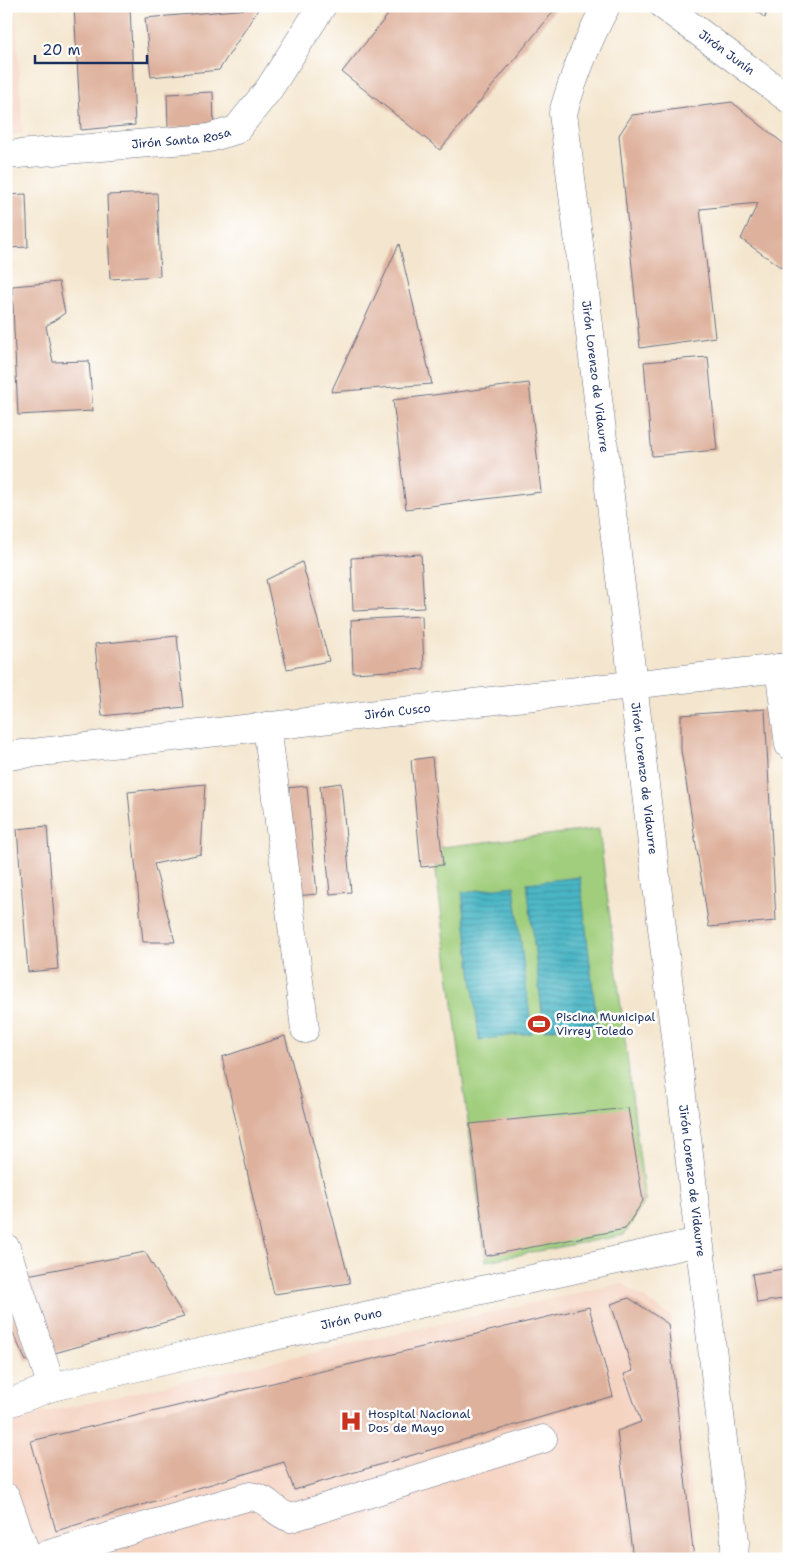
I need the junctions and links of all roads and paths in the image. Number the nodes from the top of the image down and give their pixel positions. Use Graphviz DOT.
graph roads {
  1 [pos="322,6"];
  2 [pos="606,6"];
  3 [pos="664,6"];
  4 [pos="789,99"];
  5 [pos="6,155"];
  6 [pos="784,668"];
  7 [pos="633,684"];
  8 [pos="267,726"];
  9 [pos="789,745"];
  10 [pos="6,756"];
  11 [pos="305,1029"];
  12 [pos="698,1242"];
  13 [pos="6,1248"];
  14 [pos="52,1387"];
  15 [pos="6,1404"];
  16 [pos="543,1439"];
  17 [pos="6,1497"];
  18 [pos="28,1559"];
  19 [pos="32,1559"];
  20 [pos="734,1559"];
  1 -- 5 [label="street, Jirón Santa Rosa"];
  2 -- 7 [label="street, Jirón Lorenzo de Vidaurre"];
  3 -- 4 [label="street, Jirón Junín"];
  6 -- 7 [label="street, Jirón Cusco"];
  6 -- 9 [label="street"];
  7 -- 8 [label="street, Jirón Cusco"];
  7 -- 12 [label="street, Jirón Lorenzo de Vidaurre"];
  8 -- 10 [label="street, Jirón Cusco"];
  8 -- 11 [label="street"];
  12 -- 14 [label="street, Jirón Puno"];
  12 -- 20 [label="street, Jirón Lorenzo de Vidaurre"];
  13 -- 14 [label="street"];
  14 -- 15 [label="street, Jirón Puno"];
  16 -- 19 [label="street"];
  17 -- 18 [label="street"];
}
